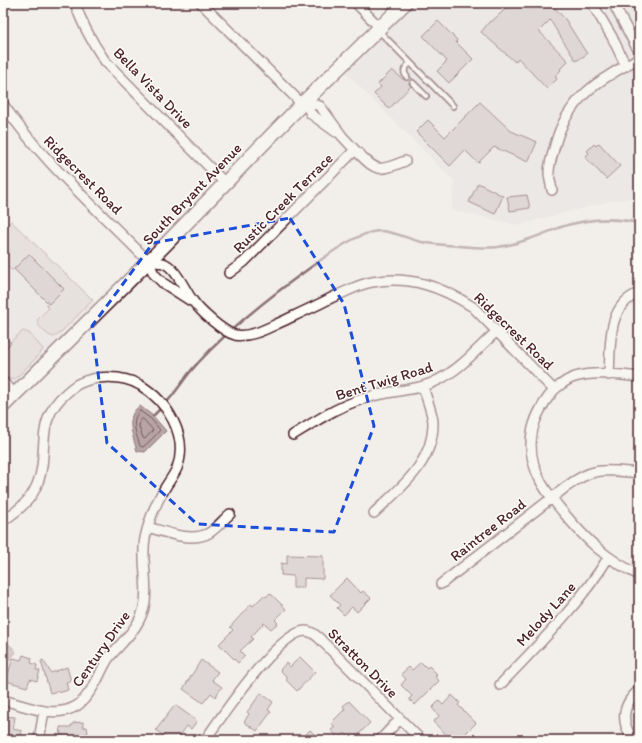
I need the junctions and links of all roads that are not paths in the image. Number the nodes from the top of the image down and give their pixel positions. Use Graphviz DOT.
graph roads {
  1 [pos="74,3"];
  2 [pos="201,3"];
  3 [pos="356,3"];
  4 [pos="405,3"];
  5 [pos="592,3"];
  6 [pos="613,3"];
  7 [pos="379,29"];
  8 [pos="639,52"];
  9 [pos="639,58"];
  10 [pos="410,63"];
  11 [pos="626,66"];
  12 [pos="407,77"];
  13 [pos="413,83"];
  14 [pos="426,96"];
  15 [pos="303,103"];
  16 [pos="3,104"];
  17 [pos="453,106"];
  18 [pos="355,150"];
  19 [pos="405,161"];
  20 [pos="225,183"];
  21 [pos="552,190"];
  22 [pos="148,261"];
  23 [pos="229,273"];
  24 [pos="639,293"];
  25 [pos="193,302"];
  26 [pos="497,331"];
  27 [pos="610,375"];
  28 [pos="639,377"];
  29 [pos="3,382"];
  30 [pos="423,386"];
  31 [pos="554,390"];
  32 [pos="15,394"];
  33 [pos="3,406"];
  34 [pos="293,435"];
  35 [pos="639,473"];
  36 [pos="552,498"];
  37 [pos="374,513"];
  38 [pos="230,514"];
  39 [pos="3,521"];
  40 [pos="148,527"];
  41 [pos="608,558"];
  42 [pos="639,575"];
  43 [pos="441,584"];
  44 [pos="500,684"];
  45 [pos="639,690"];
  46 [pos="3,700"];
  47 [pos="44,711"];
  48 [pos="400,719"];
  49 [pos="39,740"];
  50 [pos="205,740"];
  51 [pos="380,740"];
  52 [pos="421,740"];
  53 [pos="632,740"];
  1 -- 20 [label="street, Bella Vista Drive"];
  2 -- 15 [label="street, Rustic Creek Terrace"];
  3 -- 7 [label="street"];
  4 -- 7 [label="street, South Bryant Avenue"];
  5 -- 11 [label="street"];
  6 -- 8 [label="street"];
  7 -- 10 [label="lane"];
  7 -- 15 [label="street, South Bryant Avenue"];
  9 -- 11 [label="street"];
  10 -- 12 [label="lane"];
  10 -- 17 [label="lane"];
  11 -- 21 [label="street"];
  13 -- 14 [label="lane"];
  15 -- 18 [label="street, Rustic Creek Terrace"];
  15 -- 20 [label="street, South Bryant Avenue"];
  16 -- 22 [label="street, Ridgecrest Road"];
  18 -- 19 [label="street, Rustic Creek Terrace"];
  18 -- 23 [label="street, Rustic Creek Terrace"];
  20 -- 22 [label="street, South Bryant Avenue"];
  22 -- 25 [label="street, Ridgecrest Road"];
  22 -- 25 [label="street, Ridgecrest Road"];
  22 -- 32 [label="street, South Bryant Avenue"];
  24 -- 27 [label="street"];
  25 -- 26 [label="street, Ridgecrest Road"];
  26 -- 30 [label="street, Bent Twig Road"];
  26 -- 31 [label="street, Ridgecrest Road"];
  27 -- 28 [label="street"];
  27 -- 31 [label="street"];
  29 -- 32 [label="street"];
  30 -- 34 [label="street, Bent Twig Road"];
  30 -- 37 [label="street"];
  31 -- 36 [label="street, Ridgecrest Road"];
  32 -- 33 [label="street, South Bryant Avenue"];
  35 -- 36 [label="street, Raintree Road"];
  36 -- 41 [label="street, Ridgecrest Road"];
  36 -- 43 [label="street, Raintree Road"];
  38 -- 40 [label="street"];
  39 -- 40 [label="street, Century Drive"];
  40 -- 47 [label="street, Century Drive"];
  41 -- 42 [label="street, Ridgecrest Road"];
  41 -- 44 [label="street, Melody Lane"];
  45 -- 53 [label="street"];
  46 -- 47 [label="street, Century Drive"];
  47 -- 49 [label="street"];
  48 -- 50 [label="street, Stratton Drive"];
  48 -- 51 [label="street"];
  48 -- 52 [label="street, Stratton Drive"];
}
